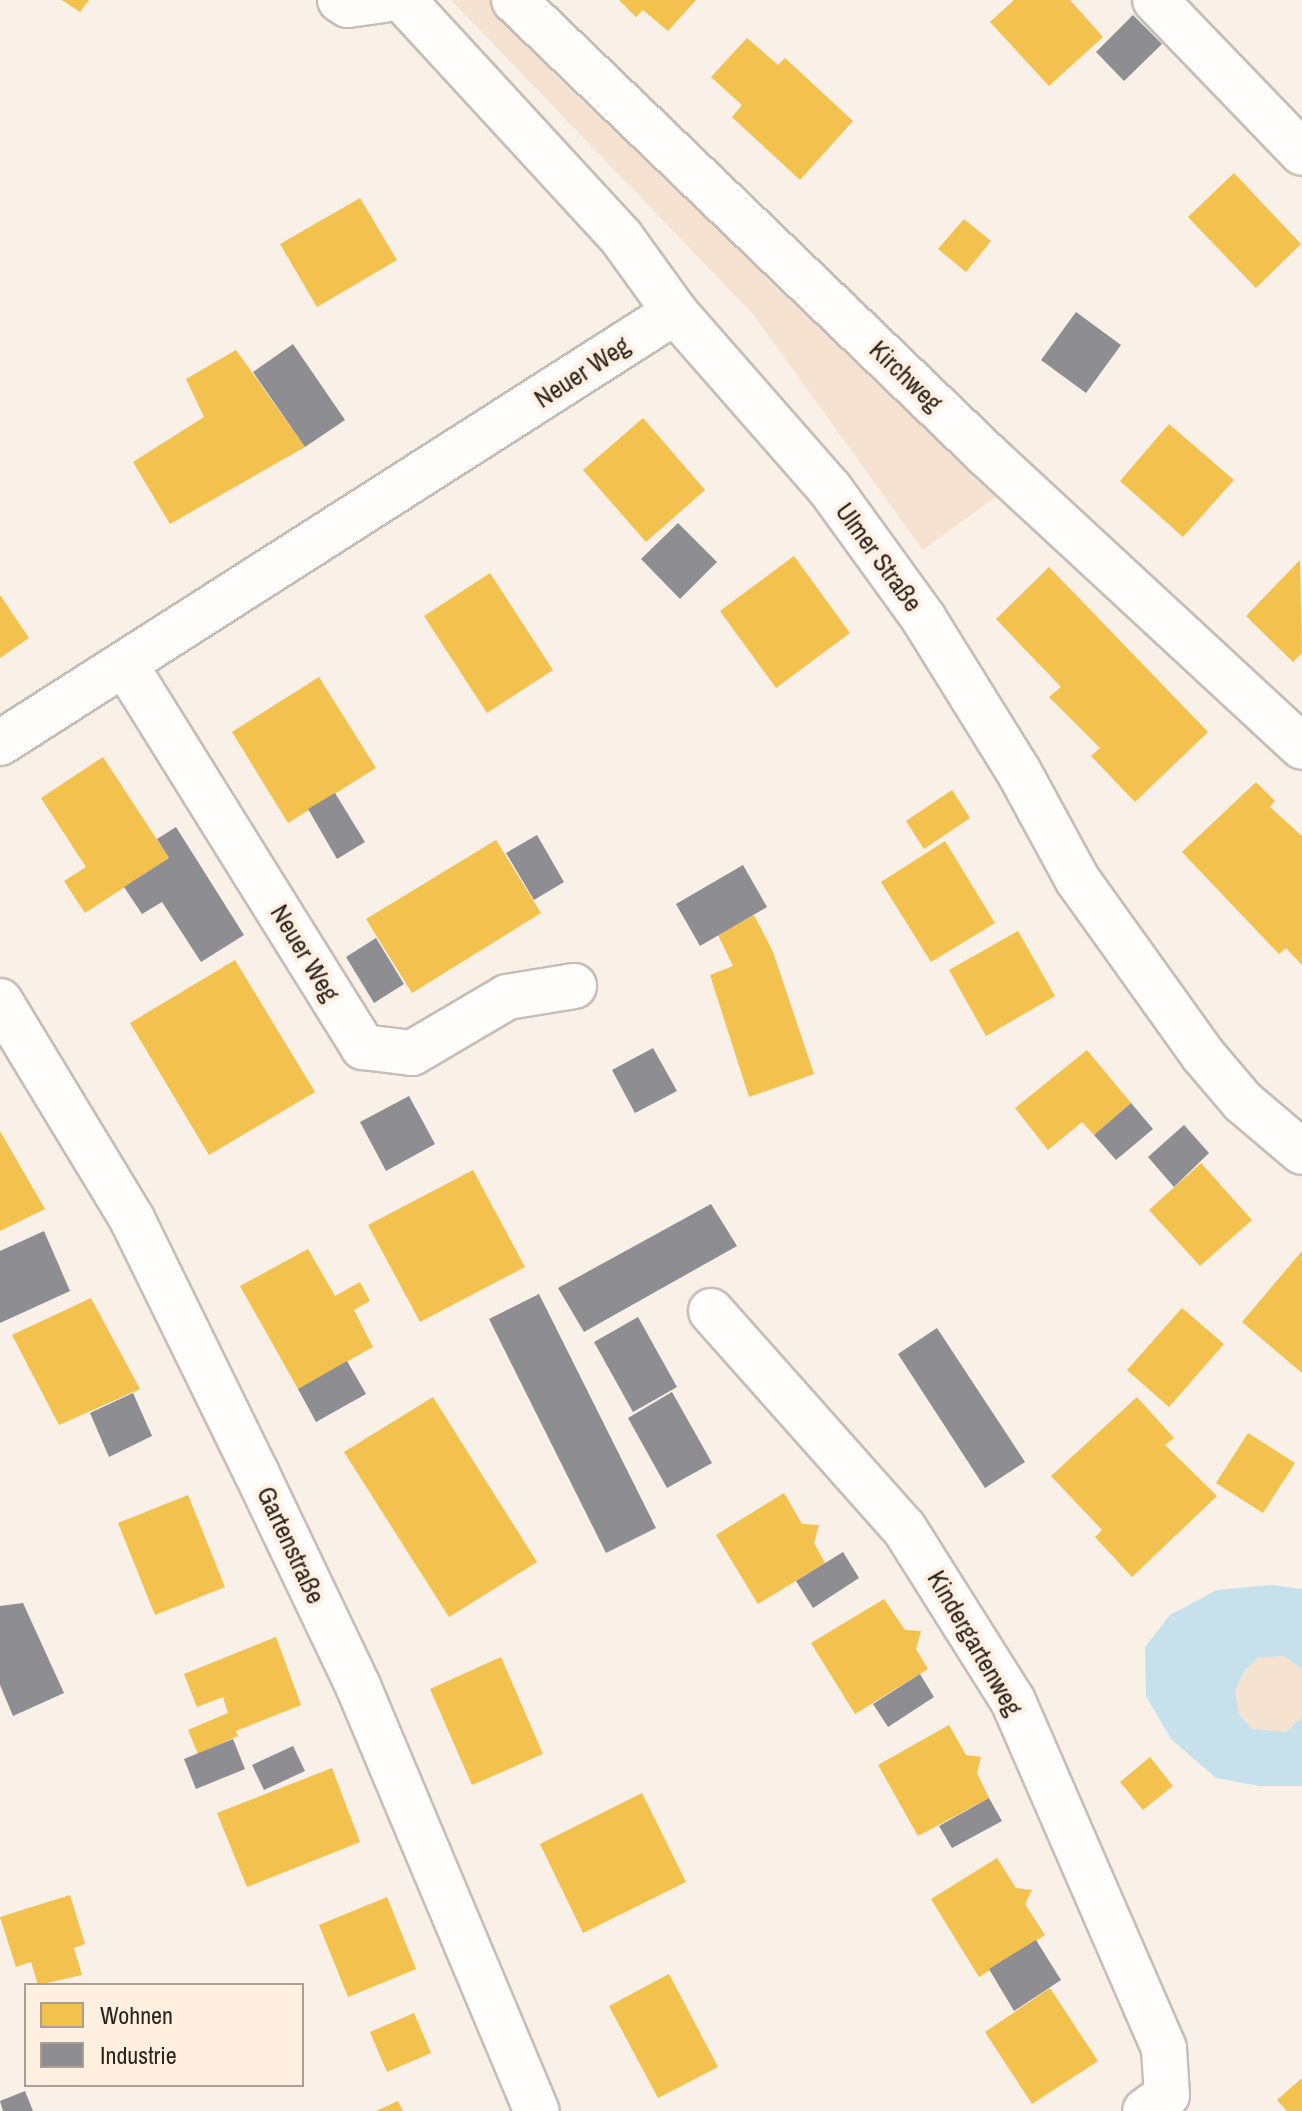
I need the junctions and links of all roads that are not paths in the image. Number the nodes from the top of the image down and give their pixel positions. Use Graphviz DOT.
graph roads {
  1 [pos="340,0"];
  2 [pos="384,0"];
  3 [pos="403,0"];
  4 [pos="514,0"];
  5 [pos="1155,0"];
  6 [pos="1302,153"];
  7 [pos="675,312"];
  8 [pos="126,666"];
  9 [pos="0,743"];
  10 [pos="1302,747"];
  11 [pos="574,986"];
  12 [pos="0,1001"];
  13 [pos="1302,1152"];
  14 [pos="711,1311"];
  15 [pos="537,2111"];
  16 [pos="1145,2111"];
  1 -- 2 [label="street"];
  3 -- 7 [label="street, Ulmer Straße"];
  4 -- 10 [label="street, Kirchweg"];
  5 -- 6 [label="street"];
  7 -- 8 [label="street, Neuer Weg"];
  7 -- 13 [label="street, Ulmer Straße"];
  8 -- 9 [label="street, Neuer Weg"];
  8 -- 11 [label="street, Neuer Weg"];
  12 -- 15 [label="street, Gartenstraße"];
  14 -- 16 [label="street, Kindergartenweg"];
}
